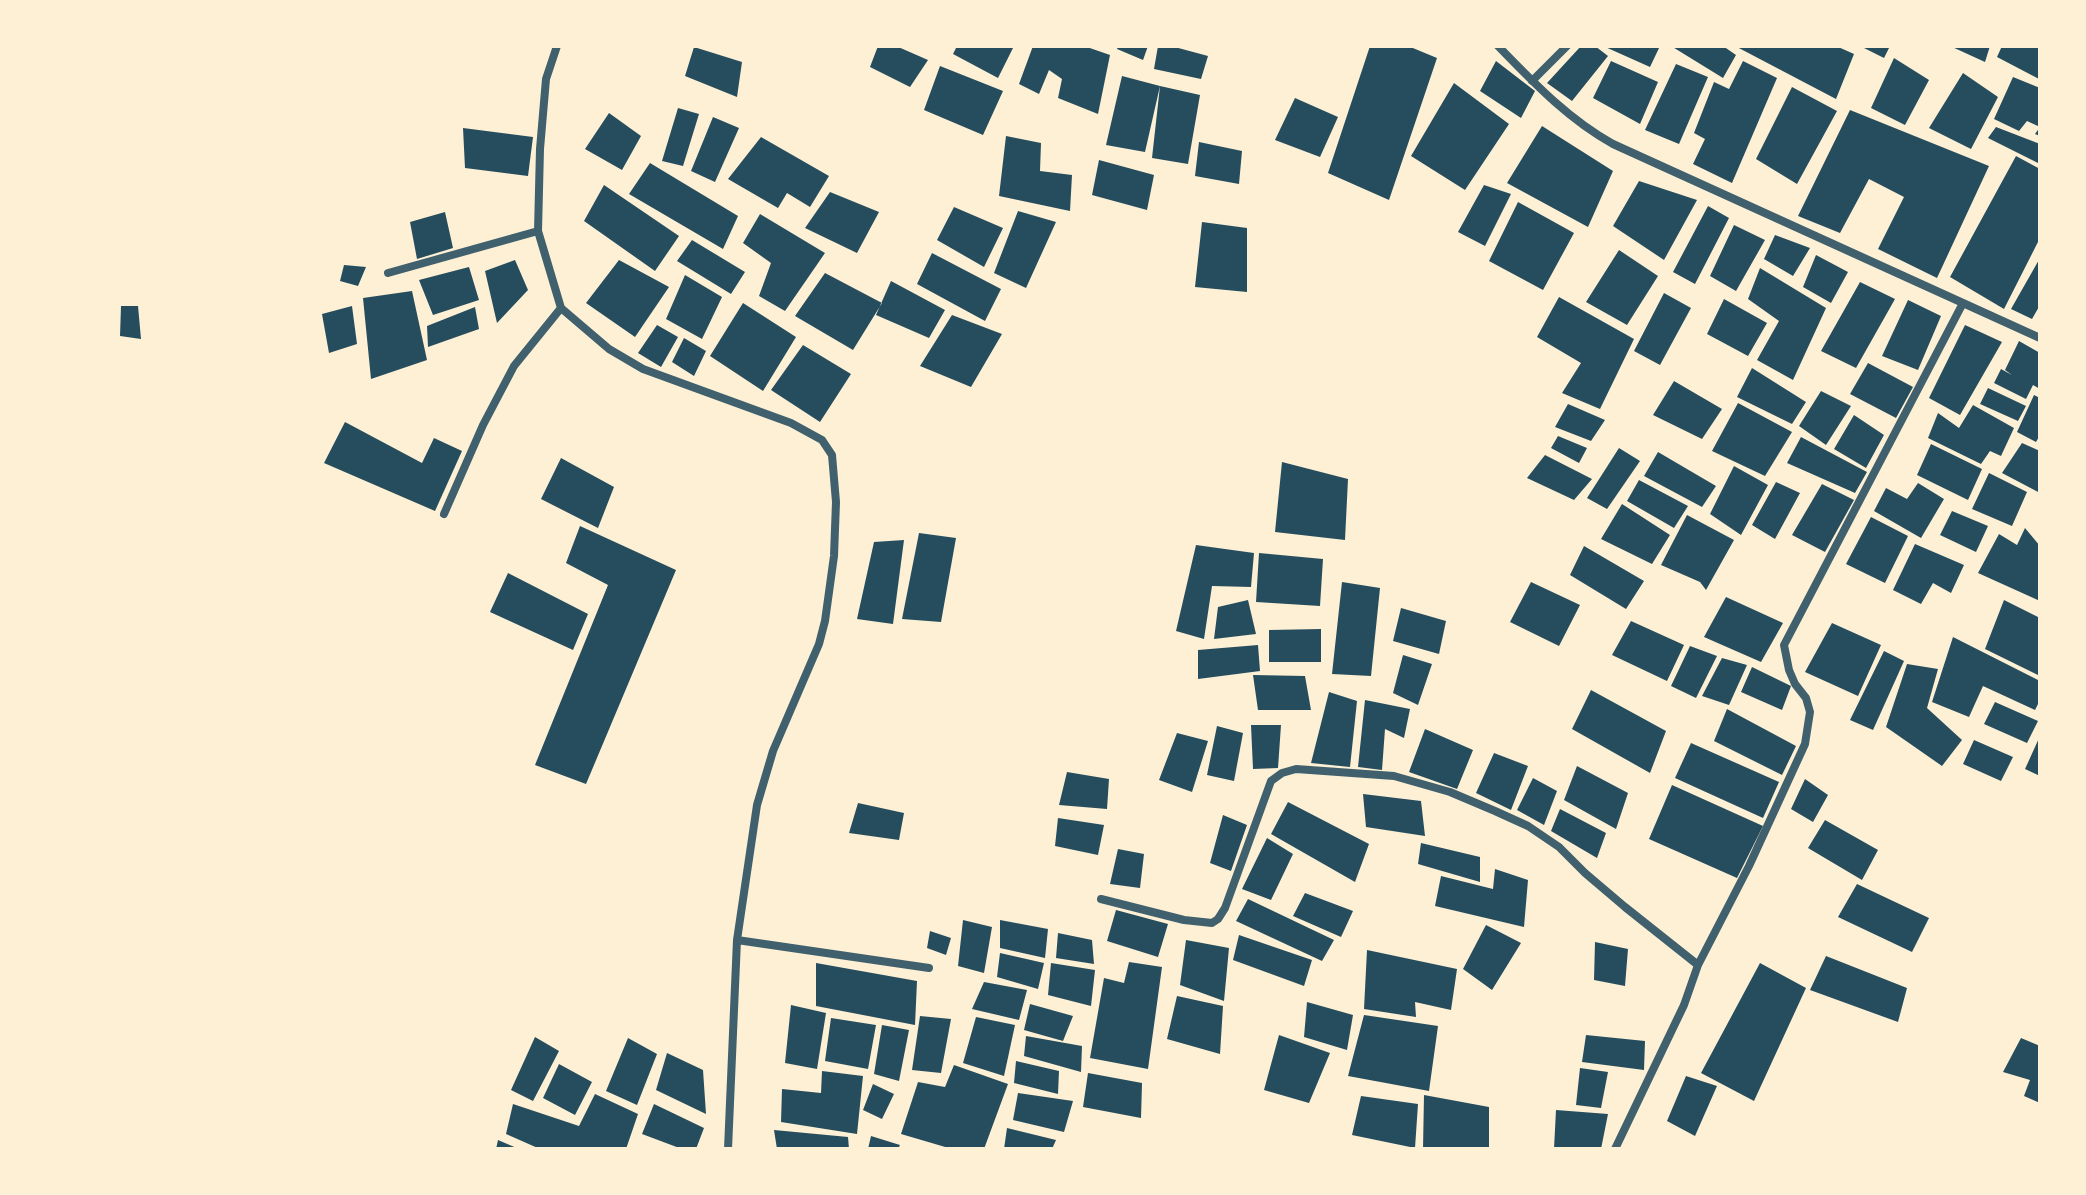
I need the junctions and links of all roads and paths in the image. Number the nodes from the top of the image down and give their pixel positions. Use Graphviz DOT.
graph roads {
  1 [pos="557,46"];
  2 [pos="1498,46"];
  3 [pos="1567,46"];
  4 [pos="1532,81"];
  5 [pos="538,231"];
  6 [pos="388,273"];
  7 [pos="1963,303"];
  8 [pos="561,308"];
  9 [pos="2040,338"];
  10 [pos="444,514"];
  11 [pos="1101,899"];
  12 [pos="737,940"];
  13 [pos="1698,965"];
  14 [pos="929,968"];
  15 [pos="728,1149"];
  16 [pos="1615,1149"];
  1 -- 5 [label="street"];
  2 -- 4 [label="street"];
  3 -- 4 [label="street"];
  4 -- 7 [label="street"];
  5 -- 6 [label="street"];
  5 -- 8 [label="street"];
  7 -- 9 [label="street"];
  7 -- 13 [label="street"];
  8 -- 10 [label="street"];
  8 -- 12 [label="street"];
  11 -- 13 [label="street"];
  12 -- 14 [label="street"];
  12 -- 15 [label="street"];
  13 -- 16 [label="street"];
}
